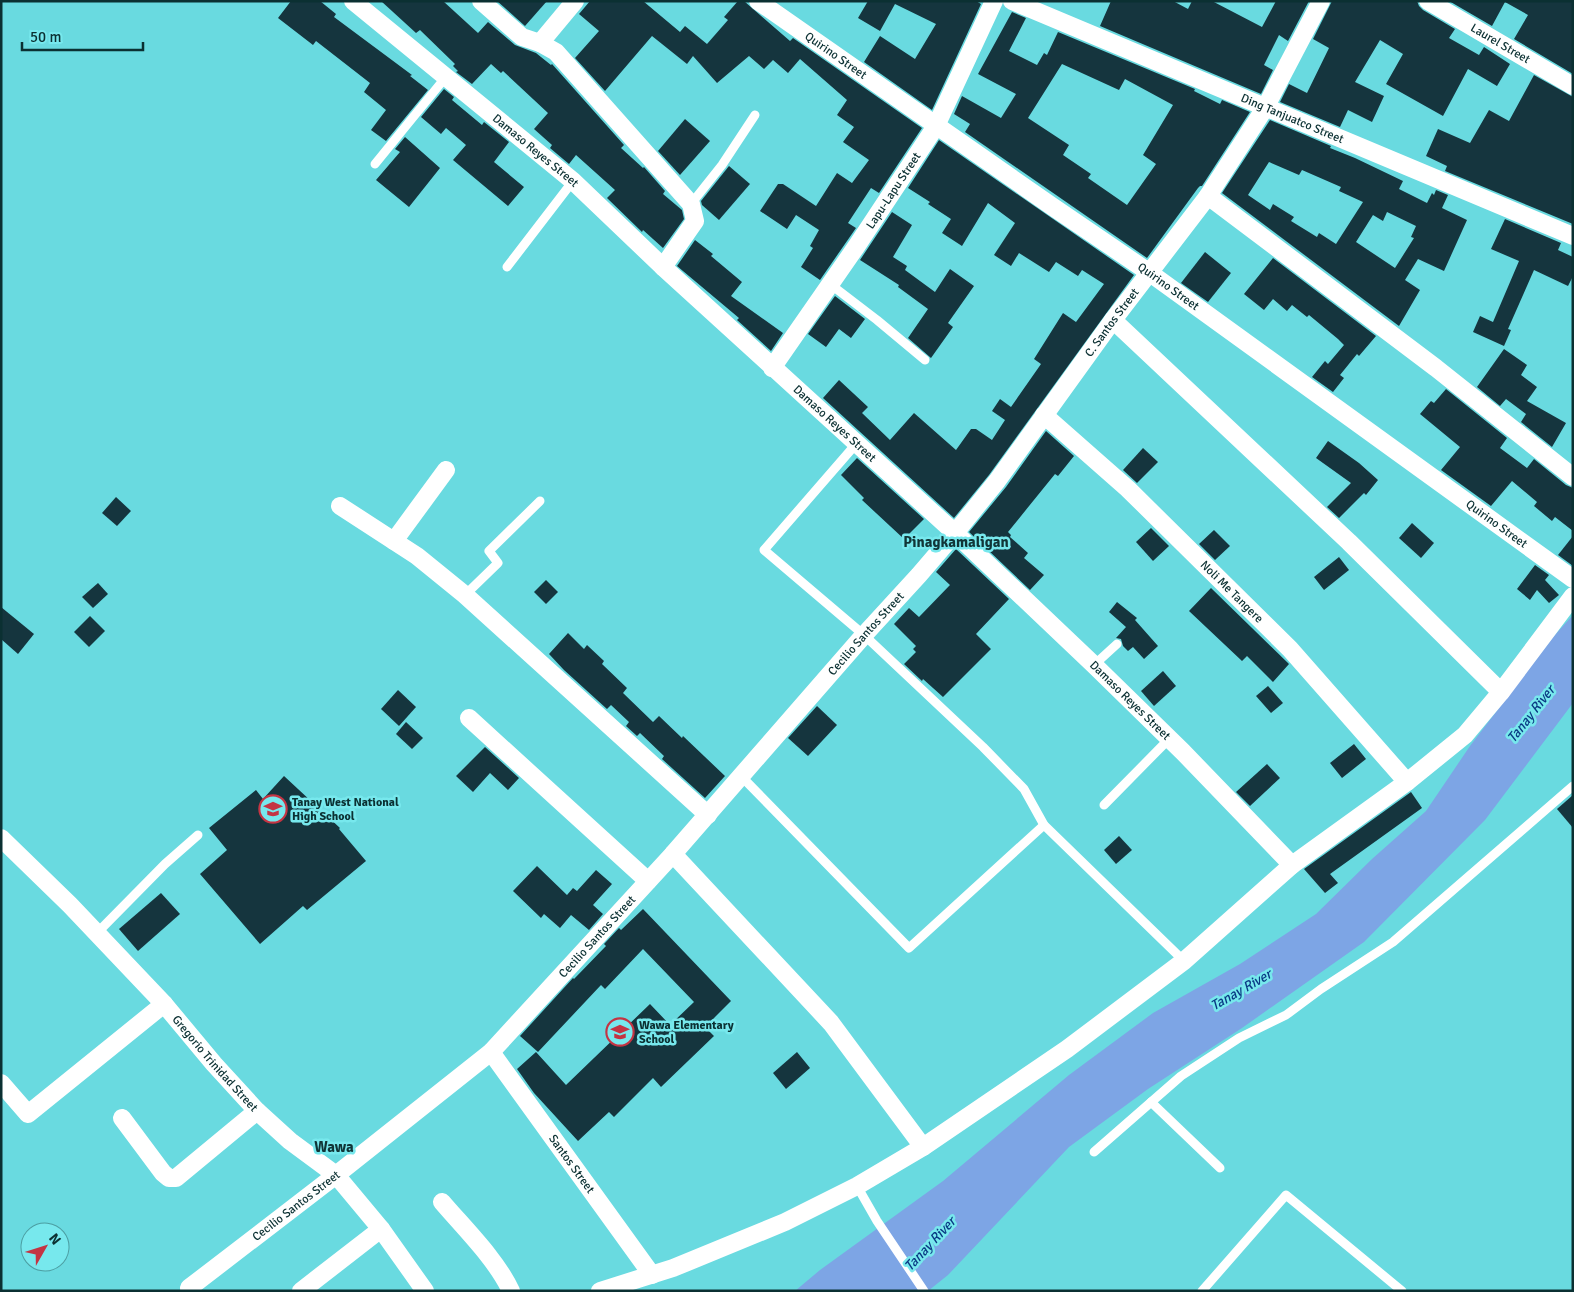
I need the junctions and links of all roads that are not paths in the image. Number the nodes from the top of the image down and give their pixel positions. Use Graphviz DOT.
graph roads {
  1 [pos="481,1"];
  2 [pos="575,1"];
  3 [pos="758,1"];
  4 [pos="994,1"];
  5 [pos="1012,1"];
  6 [pos="1320,1"];
  7 [pos="1428,1"];
  8 [pos="357,2"];
  9 [pos="540,43"];
  10 [pos="445,78"];
  11 [pos="1573,86"];
  12 [pos="1265,108"];
  13 [pos="755,115"];
  14 [pos="936,126"];
  15 [pos="375,164"];
  16 [pos="573,182"];
  17 [pos="1208,196"];
  18 [pos="691,204"];
  19 [pos="1573,236"];
  20 [pos="507,267"];
  21 [pos="663,267"];
  22 [pos="1150,273"];
  23 [pos="830,284"];
  24 [pos="1113,320"];
  25 [pos="925,360"];
  26 [pos="772,368"];
  27 [pos="1044,415"];
  28 [pos="856,444"];
  29 [pos="446,470"];
  30 [pos="1573,477"];
  31 [pos="540,502"];
  32 [pos="340,506"];
  33 [pos="955,533"];
  34 [pos="394,541"];
  35 [pos="1573,579"];
  36 [pos="465,595"];
  37 [pos="1573,596"];
  38 [pos="864,636"];
  39 [pos="1117,644"];
  40 [pos="1094,665"];
  41 [pos="1501,692"];
  42 [pos="469,718"];
  43 [pos="1169,739"];
  44 [pos="741,776"];
  45 [pos="1407,782"];
  46 [pos="1573,786"];
  47 [pos="1104,806"];
  48 [pos="708,814"];
  49 [pos="1044,825"];
  50 [pos="198,835"];
  51 [pos="1,838"];
  52 [pos="673,854"];
  53 [pos="1292,865"];
  54 [pos="648,881"];
  55 [pos="97,933"];
  56 [pos="1184,961"];
  57 [pos="164,1004"];
  58 [pos="490,1052"];
  59 [pos="1,1083"];
  60 [pos="1151,1102"];
  61 [pos="257,1111"];
  62 [pos="122,1118"];
  63 [pos="923,1147"];
  64 [pos="1094,1152"];
  65 [pos="1220,1168"];
  66 [pos="336,1175"];
  67 [pos="857,1186"];
  68 [pos="442,1202"];
  69 [pos="381,1229"];
  70 [pos="652,1275"];
  71 [pos="189,1288"];
  72 [pos="301,1291"];
  73 [pos="425,1291"];
  74 [pos="511,1291"];
  75 [pos="600,1291"];
  76 [pos="924,1291"];
  77 [pos="1202,1291"];
  78 [pos="1402,1291"];
  1 -- 9 [label="street"];
  2 -- 9 [label="street"];
  3 -- 14 [label="street, Quirino Street"];
  4 -- 14 [label="street, Lapu-Lapu Street"];
  5 -- 12 [label="street, Ding Tanjuatco Street"];
  6 -- 12 [label="street, C. Santos Street"];
  7 -- 11 [label="street, Laurel Street"];
  8 -- 10 [label="street, Damaso Reyes Street"];
  9 -- 18 [label="street"];
  10 -- 15 [label="lane"];
  10 -- 16 [label="street, Damaso Reyes Street"];
  12 -- 17 [label="street, C. Santos Street"];
  12 -- 19 [label="street, Ding Tanjuatco Street"];
  13 -- 18 [label="lane"];
  14 -- 22 [label="street, Quirino Street"];
  14 -- 23 [label="street, Lapu-Lapu Street"];
  16 -- 20 [label="lane"];
  16 -- 21 [label="street, Damaso Reyes Street"];
  17 -- 22 [label="street, C. Santos Street"];
  17 -- 30 [label="street"];
  18 -- 21 [label="street"];
  21 -- 26 [label="street, Damaso Reyes Street"];
  22 -- 24 [label="street, C. Santos Street"];
  22 -- 35 [label="street, Quirino Street"];
  23 -- 25 [label="lane"];
  23 -- 26 [label="street, Lapu-Lapu Street"];
  24 -- 27 [label="street, C. Santos Street"];
  24 -- 41 [label="street"];
  26 -- 28 [label="street, Damaso Reyes Street"];
  27 -- 33 [label="street, C. Santos Street"];
  27 -- 45 [label="street, Noli Me Tangere"];
  28 -- 33 [label="street, Damaso Reyes Street"];
  28 -- 38 [label="lane"];
  29 -- 34 [label="street"];
  31 -- 36 [label="lane"];
  32 -- 34 [label="street"];
  33 -- 38 [label="street, Cecilio Santos Street"];
  33 -- 40 [label="street, Damaso Reyes Street"];
  34 -- 36 [label="street"];
  36 -- 48 [label="street"];
  37 -- 41 [label="street"];
  38 -- 44 [label="street, Cecilio Santos Street"];
  38 -- 49 [label="lane"];
  39 -- 40 [label="lane"];
  40 -- 43 [label="street, Damaso Reyes Street"];
  41 -- 45 [label="street"];
  42 -- 54 [label="street"];
  43 -- 47 [label="lane"];
  43 -- 53 [label="street, Damaso Reyes Street"];
  44 -- 48 [label="street, Cecilio Santos Street"];
  44 -- 49 [label="lane"];
  45 -- 53 [label="street"];
  46 -- 60 [label="lane"];
  48 -- 52 [label="street, Cecilio Santos Street"];
  49 -- 56 [label="lane"];
  50 -- 55 [label="lane"];
  51 -- 55 [label="street, Gregorio Trinidad Street"];
  52 -- 54 [label="street, Cecilio Santos Street"];
  52 -- 63 [label="street"];
  53 -- 56 [label="street"];
  54 -- 58 [label="street, Cecilio Santos Street"];
  55 -- 57 [label="street, Gregorio Trinidad Street"];
  56 -- 63 [label="street"];
  57 -- 59 [label="street"];
  57 -- 61 [label="street, Gregorio Trinidad Street"];
  58 -- 66 [label="street, Cecilio Santos Street"];
  58 -- 70 [label="street, Santos Street"];
  60 -- 64 [label="lane"];
  60 -- 65 [label="lane"];
  61 -- 62 [label="street"];
  61 -- 66 [label="street, Gregorio Trinidad Street"];
  63 -- 67 [label="street"];
  66 -- 69 [label="street, Gregorio Trinidad Street"];
  66 -- 71 [label="street, Cecilio Santos Street"];
  67 -- 70 [label="street"];
  67 -- 76 [label="lane"];
  68 -- 74 [label="street"];
  69 -- 72 [label="street"];
  69 -- 73 [label="street, Gregorio Trinidad Street"];
  70 -- 75 [label="street"];
  77 -- 78 [label="lane"];
}
